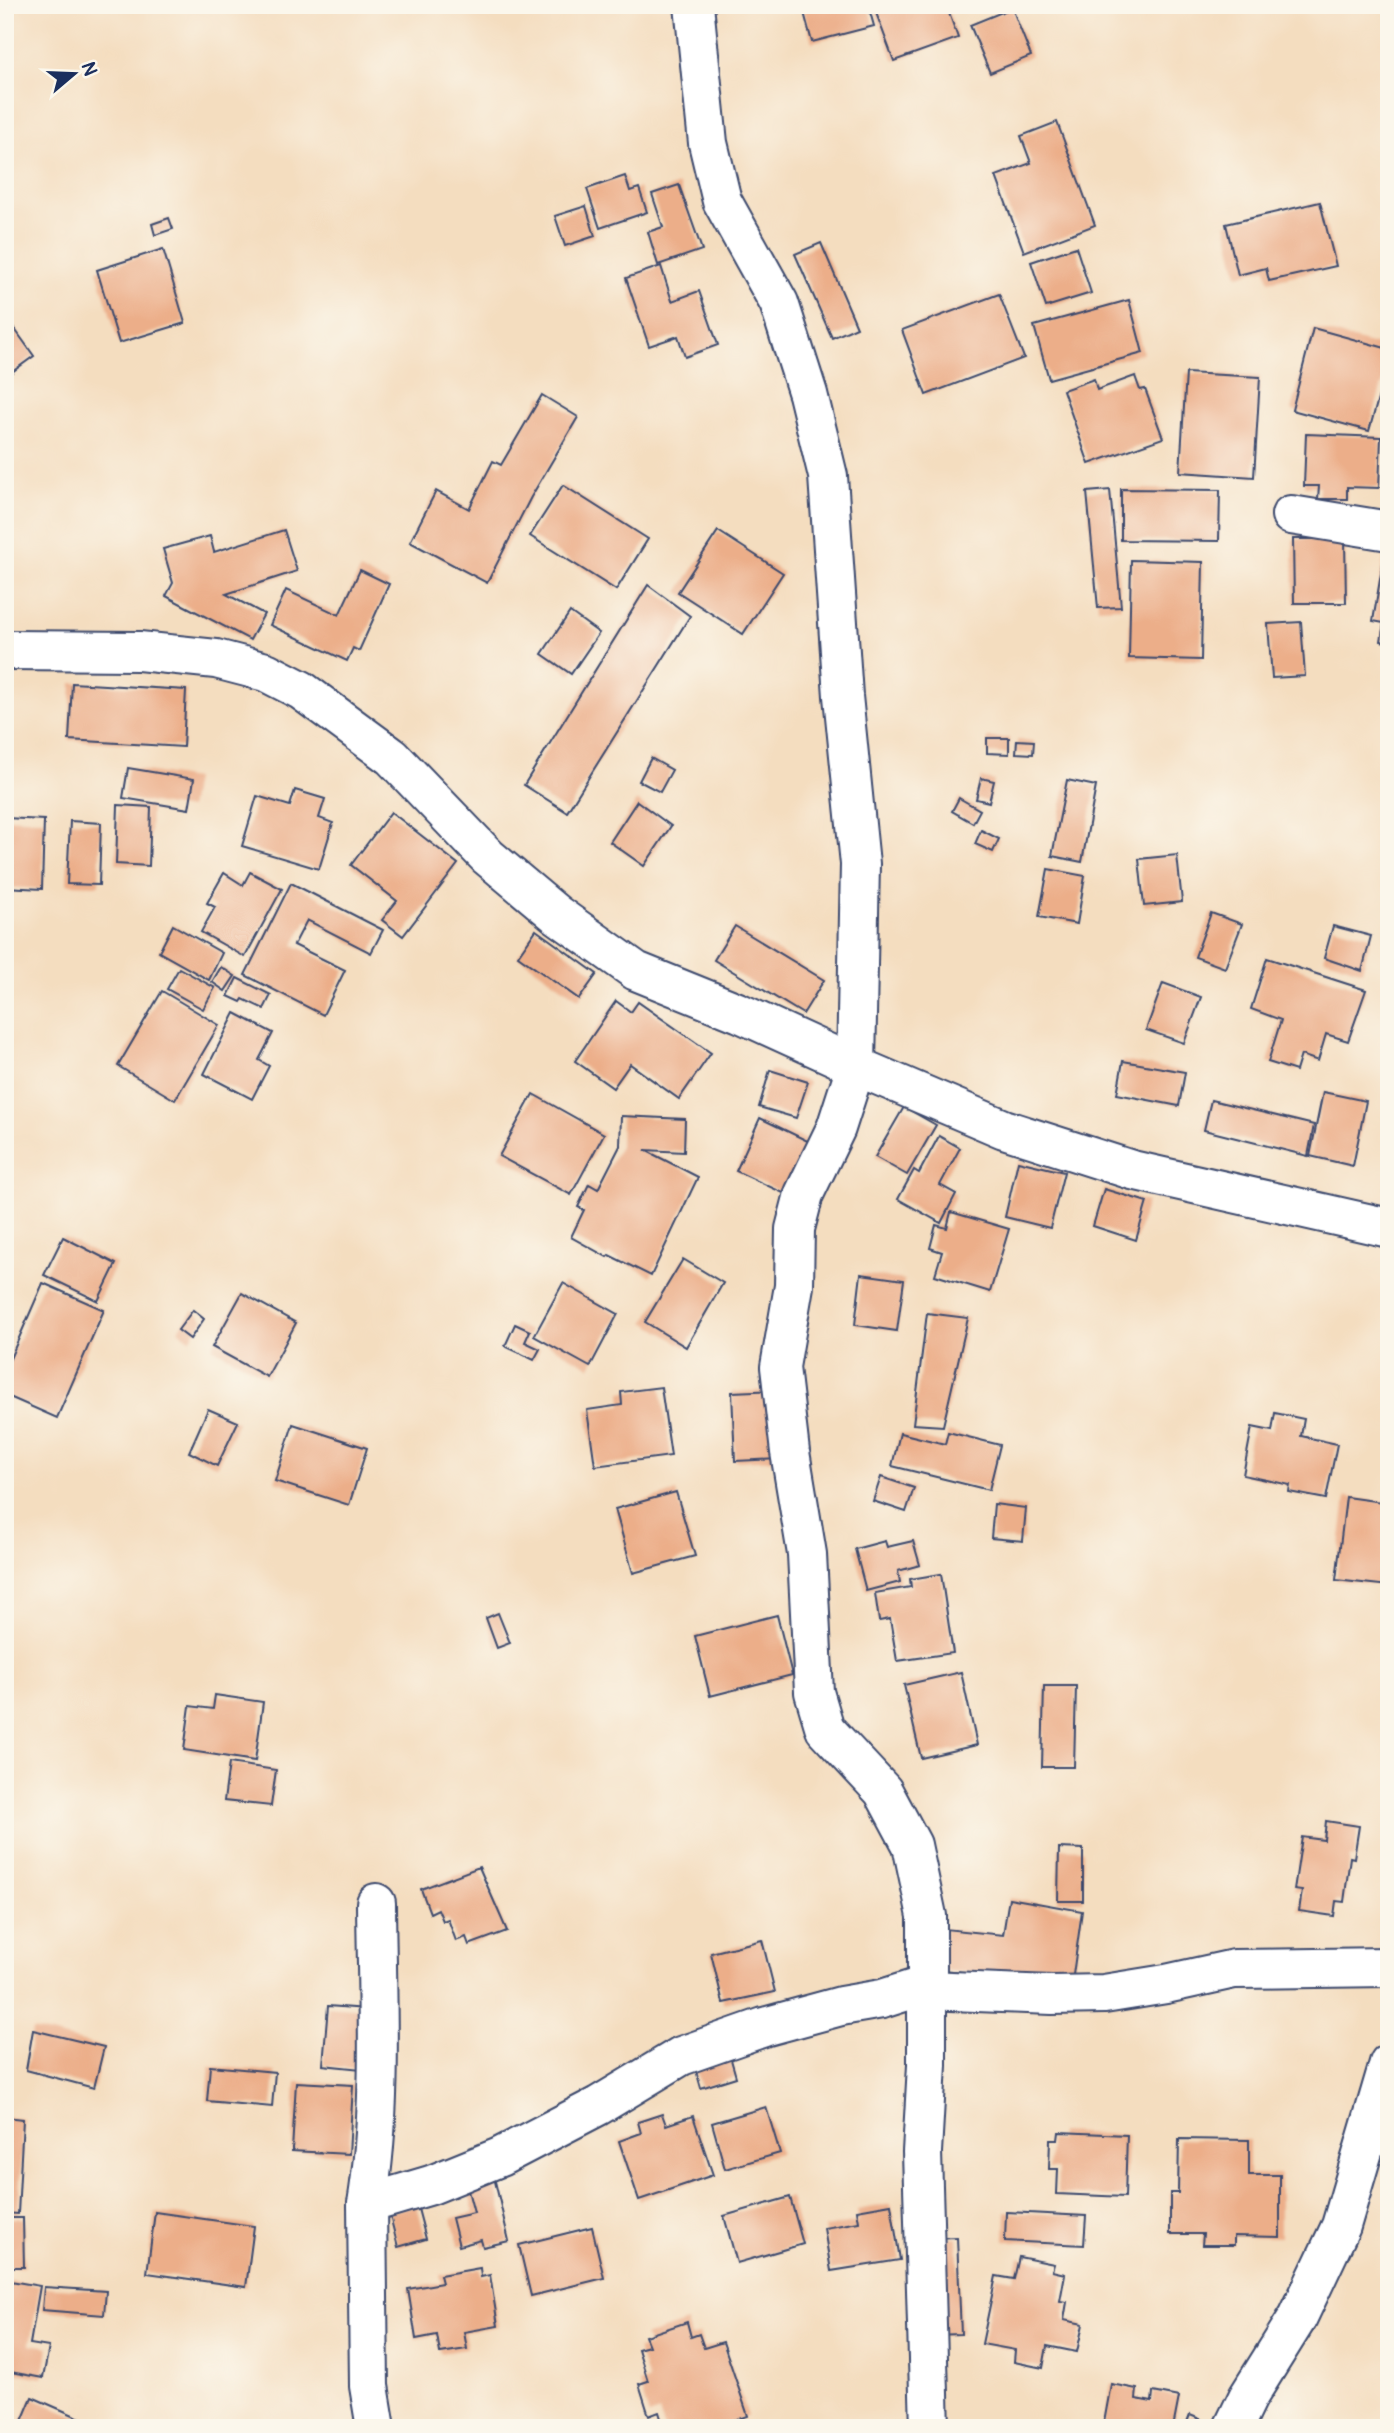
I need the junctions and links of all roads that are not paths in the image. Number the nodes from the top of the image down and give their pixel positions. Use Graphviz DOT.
graph roads {
  1 [pos="694,5"];
  2 [pos="1291,515"];
  3 [pos="1389,531"];
  4 [pos="5,650"];
  5 [pos="856,1066"];
  6 [pos="1389,1228"];
  7 [pos="376,1903"];
  8 [pos="1389,1967"];
  9 [pos="926,1987"];
  10 [pos="1389,2063"];
  11 [pos="367,2204"];
  12 [pos="376,2428"];
  13 [pos="930,2428"];
  14 [pos="1233,2428"];
  1 -- 5 [label="street"];
  2 -- 3 [label="street"];
  4 -- 5 [label="street"];
  5 -- 6 [label="street"];
  5 -- 9 [label="street"];
  7 -- 11 [label="street"];
  8 -- 9 [label="street"];
  9 -- 11 [label="street"];
  9 -- 13 [label="street"];
  10 -- 14 [label="street"];
  11 -- 12 [label="street"];
}
